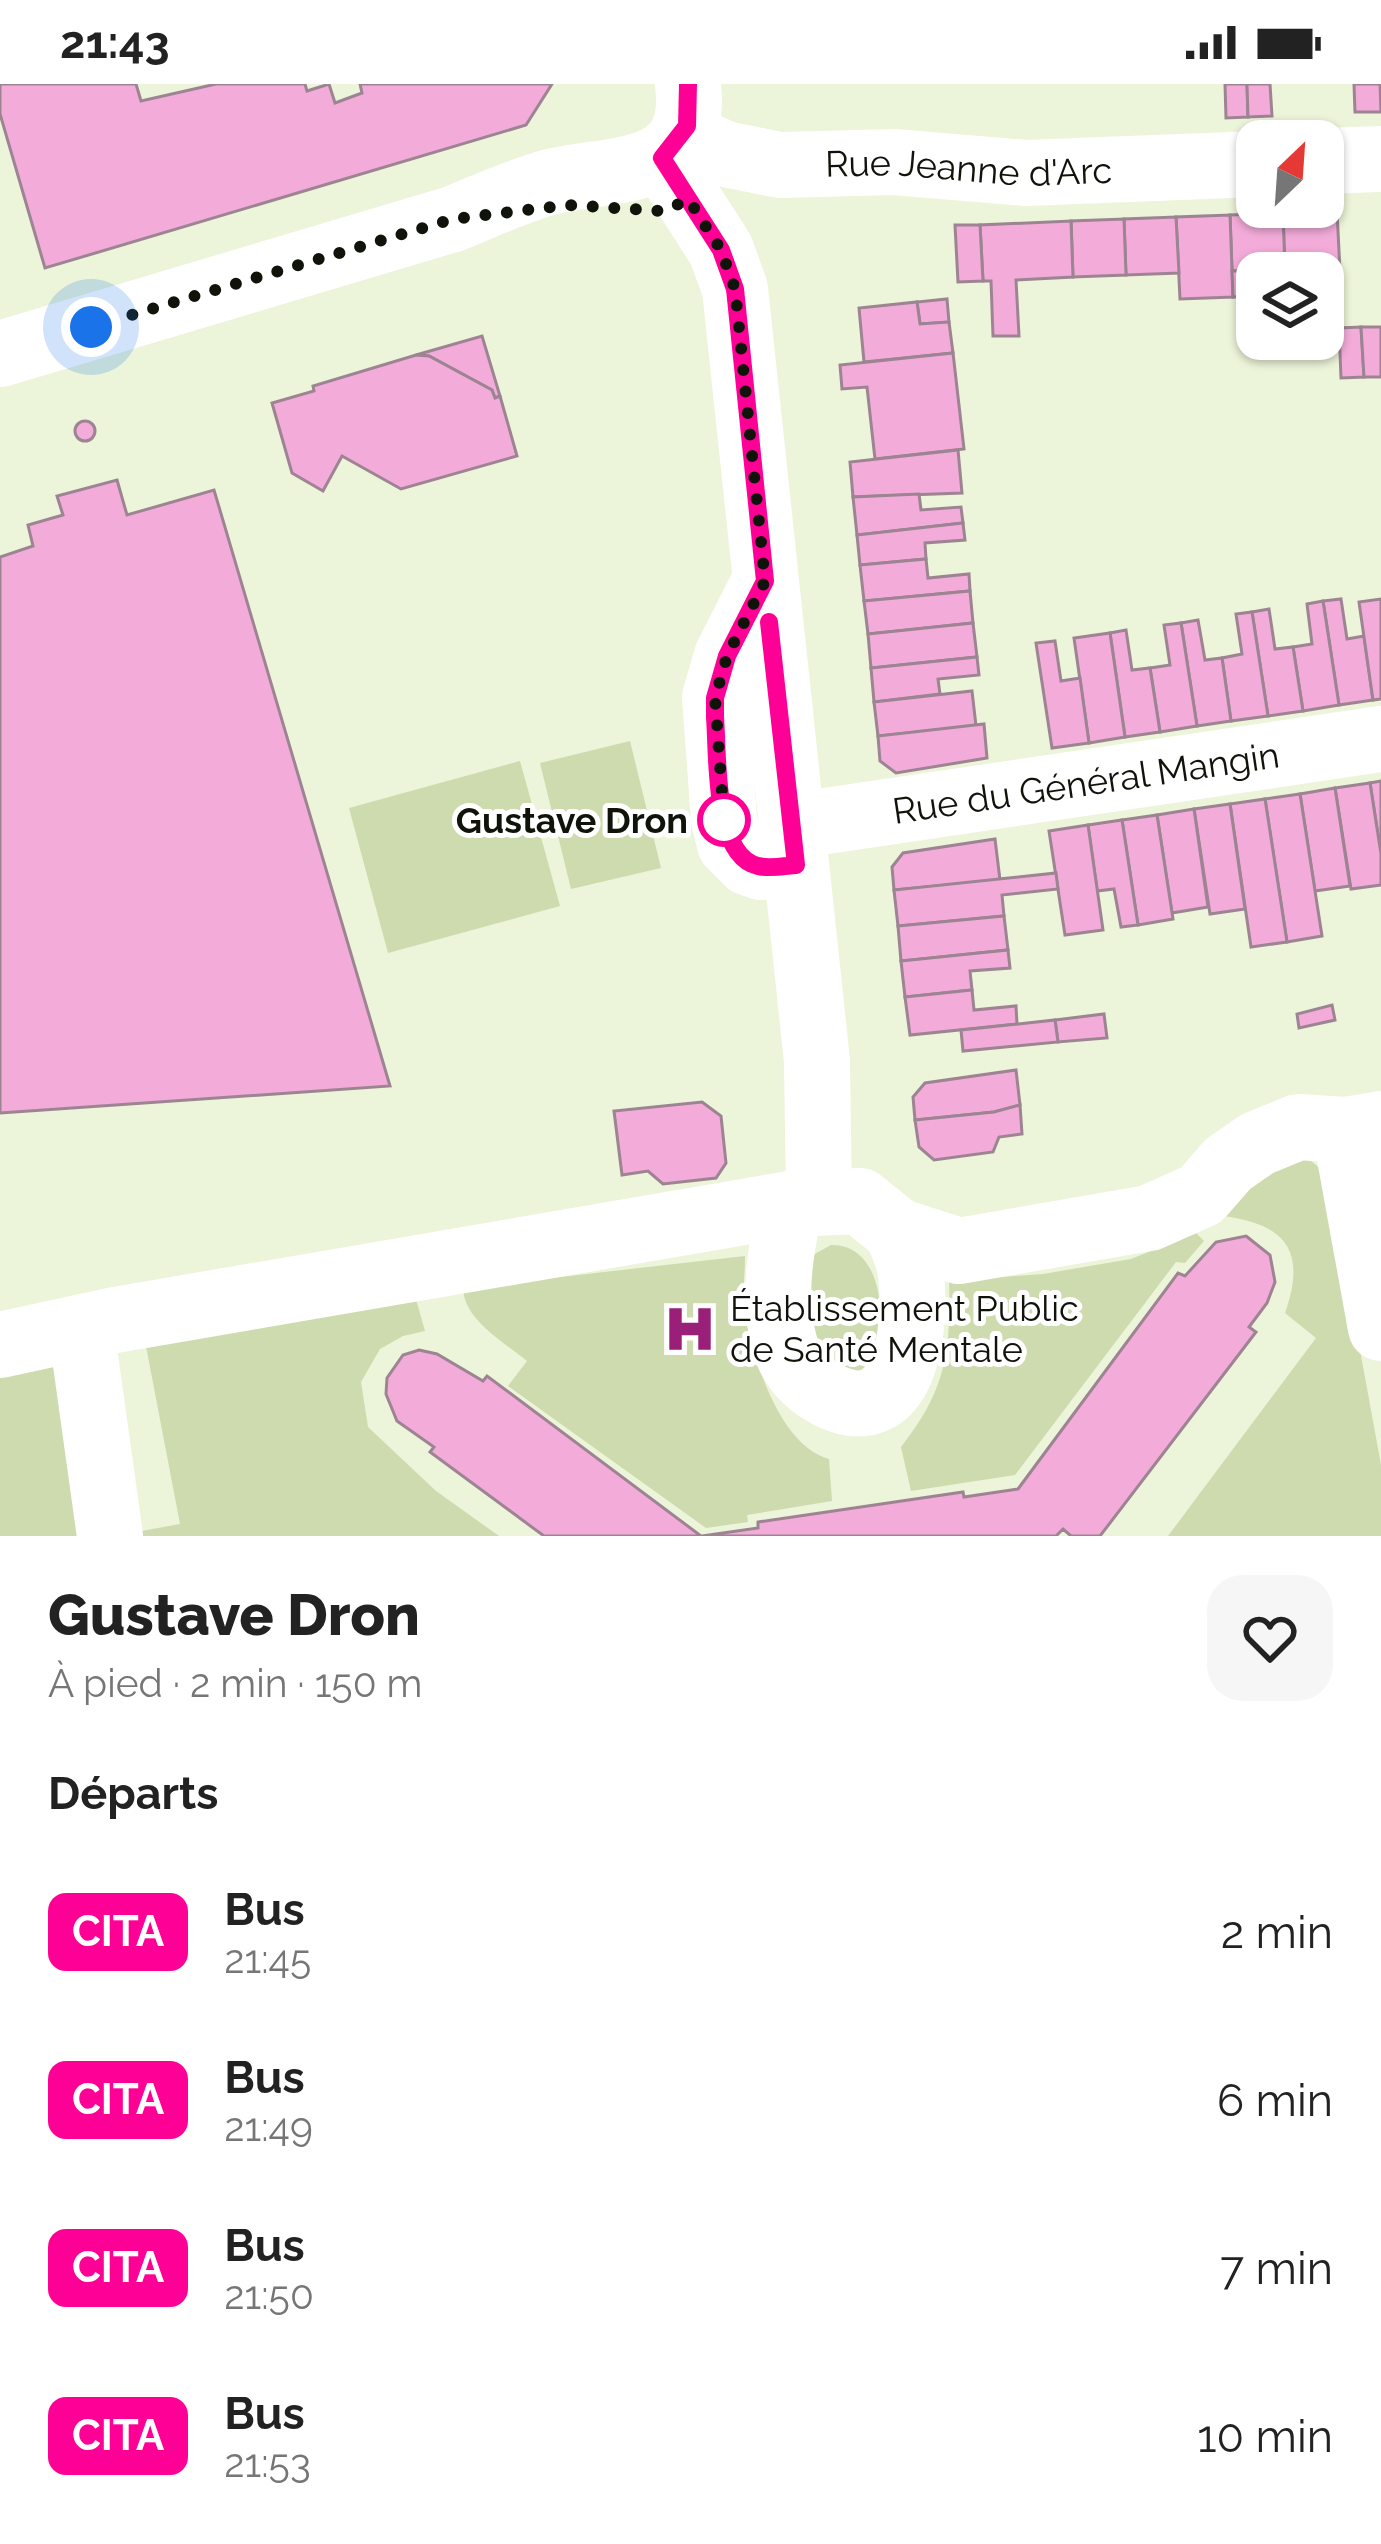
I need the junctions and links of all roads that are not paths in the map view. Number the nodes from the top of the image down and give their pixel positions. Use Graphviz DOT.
graph roads {
  1 [pos="728,84"];
  2 [pos="690,146"];
  3 [pos="1381,158"];
  4 [pos="1344,160"];
  5 [pos="1236,165"];
  6 [pos="0,354"];
  7 [pos="1381,739"];
  8 [pos="794,845"];
  9 [pos="1363,1127"];
  10 [pos="804,1203"];
  11 [pos="897,1231"];
  12 [pos="81,1328"];
  13 [pos="1381,1328"];
  14 [pos="0,1345"];
  15 [pos="110,1536"];
  1 -- 2 [label="street"];
  2 -- 5 [label="street, Rue Jeanne d'Arc"];
  2 -- 6 [label="street, Rue Jeanne d'Arc"];
  2 -- 8 [label="street"];
  3 -- 4 [label="street"];
  7 -- 8 [label="street, Rue du Général Mangin"];
  8 -- 10 [label="street"];
  9 -- 11 [label="street"];
  9 -- 13 [label="street"];
  10 -- 11 [label="street"];
  10 -- 11 [label="street"];
  10 -- 12 [label="street"];
  12 -- 14 [label="street"];
  12 -- 15 [label="street"];
}
